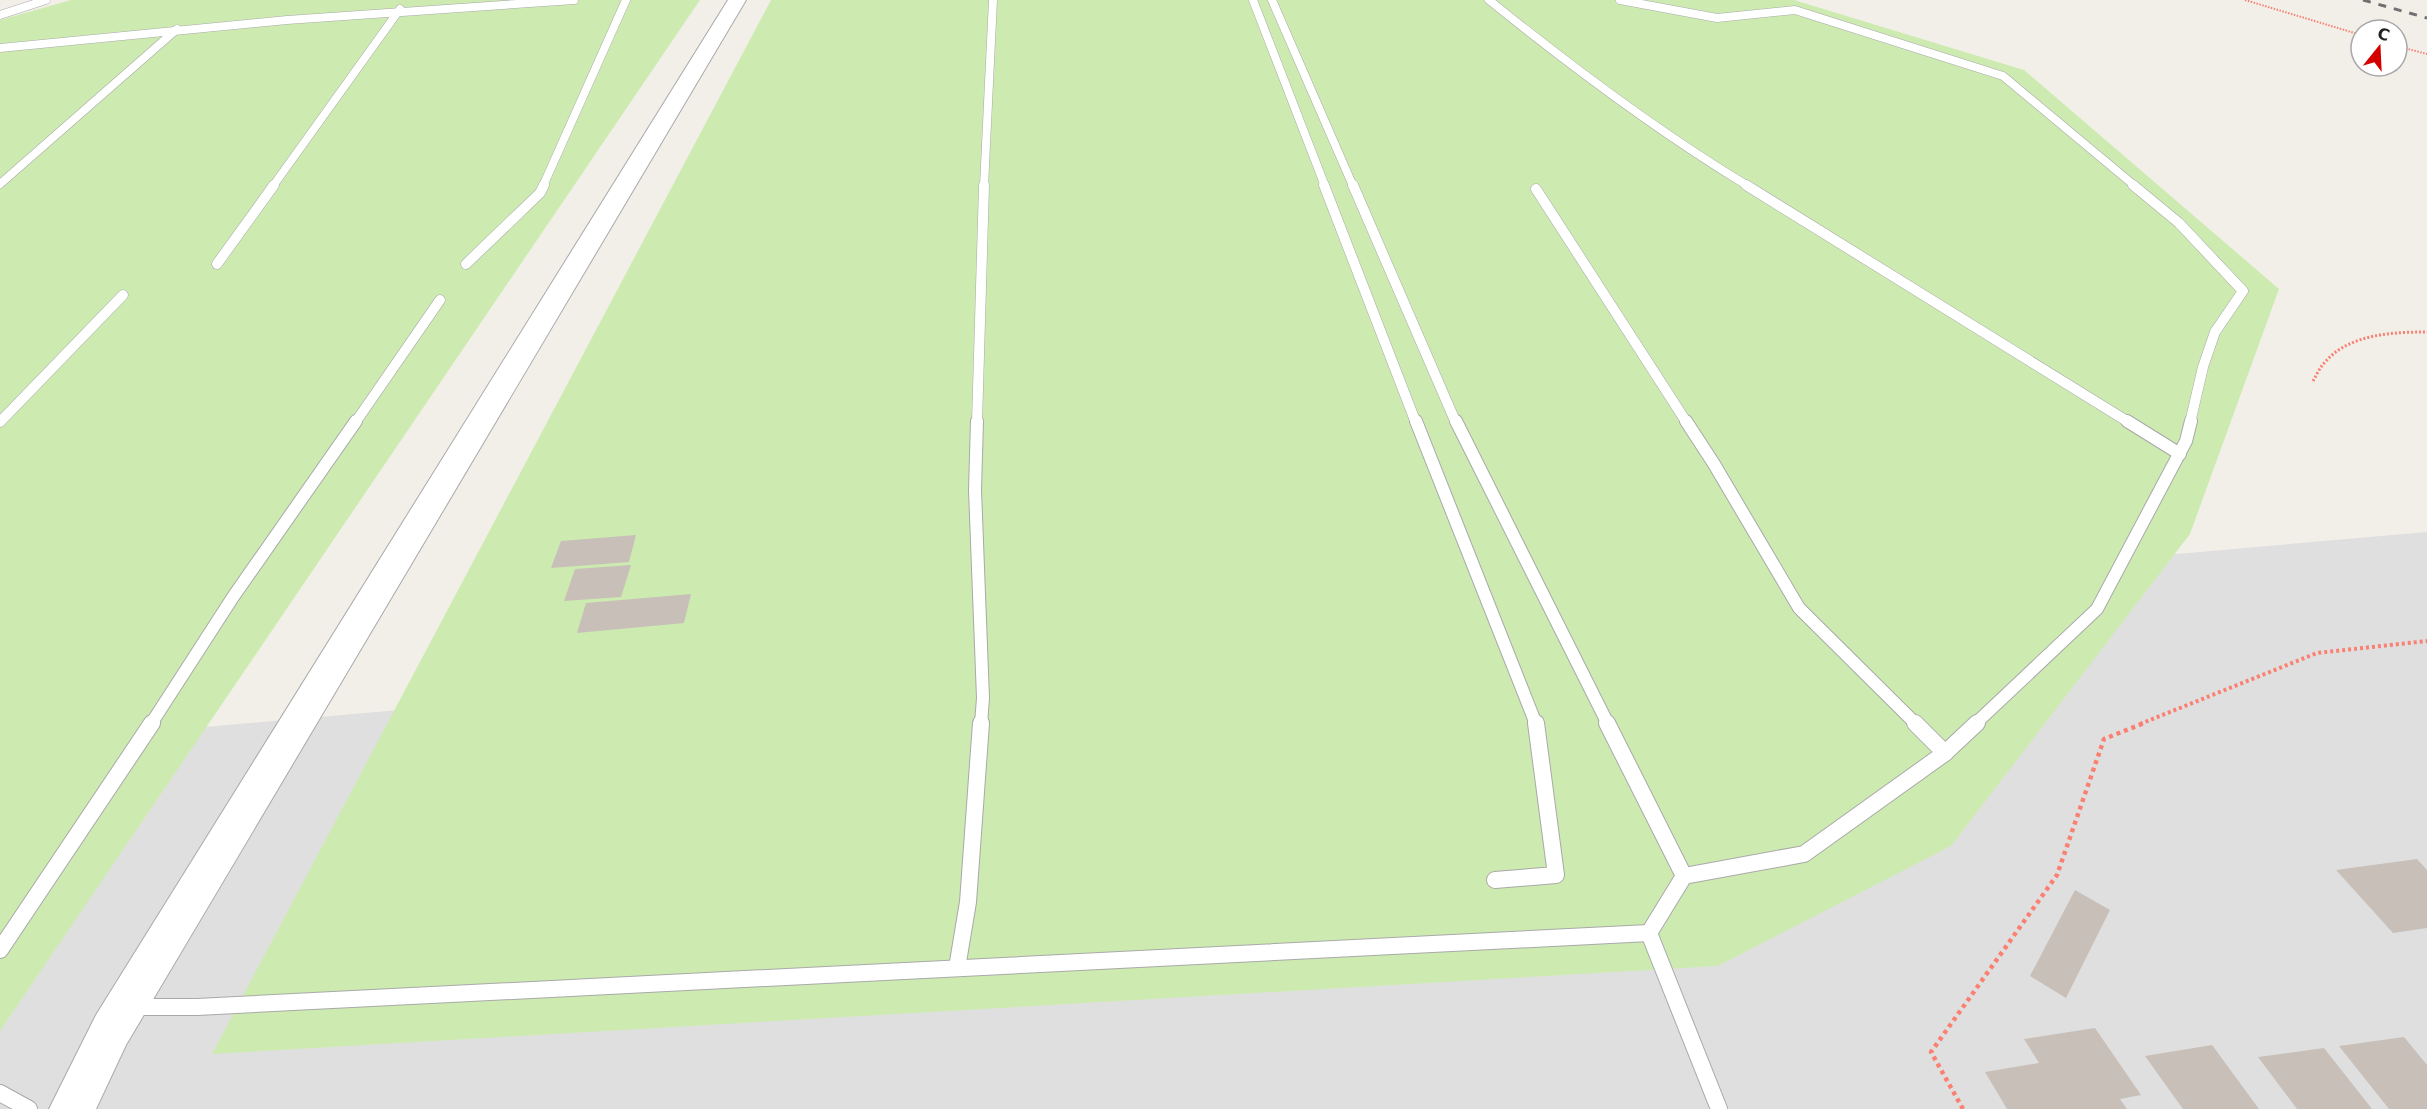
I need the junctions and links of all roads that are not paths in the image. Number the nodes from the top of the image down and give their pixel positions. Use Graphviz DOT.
graph roads {
  1 [pos="46,0"];
  2 [pos="574,0"];
  3 [pos="626,0"];
  4 [pos="737,0"];
  5 [pos="993,0"];
  6 [pos="1253,0"];
  7 [pos="1272,0"];
  8 [pos="1489,0"];
  9 [pos="1620,0"];
  10 [pos="400,9"];
  11 [pos="0,15"];
  12 [pos="177,29"];
  13 [pos="0,48"];
  14 [pos="0,184"];
  15 [pos="1536,189"];
  16 [pos="218,264"];
  17 [pos="466,264"];
  18 [pos="123,295"];
  19 [pos="440,300"];
  20 [pos="0,422"];
  21 [pos="2180,454"];
  22 [pos="1945,753"];
  23 [pos="1684,876"];
  24 [pos="1495,880"];
  25 [pos="1649,933"];
  26 [pos="0,950"];
  27 [pos="957,968"];
  28 [pos="125,1007"];
  29 [pos="0,1093"];
  30 [pos="29,1109"];
  31 [pos="72,1109"];
  32 [pos="1719,1109"];
  1 -- 11 [label="lane"];
  2 -- 10 [label="lane"];
  3 -- 17 [label="lane"];
  4 -- 28 [label="street"];
  5 -- 27 [label="lane"];
  6 -- 24 [label="lane"];
  7 -- 23 [label="lane"];
  8 -- 21 [label="lane"];
  9 -- 21 [label="lane"];
  10 -- 12 [label="lane"];
  10 -- 16 [label="lane"];
  12 -- 13 [label="lane"];
  12 -- 14 [label="lane"];
  15 -- 22 [label="lane"];
  18 -- 20 [label="lane"];
  19 -- 26 [label="lane"];
  21 -- 22 [label="lane"];
  22 -- 23 [label="lane"];
  23 -- 25 [label="lane"];
  25 -- 27 [label="lane"];
  25 -- 32 [label="lane"];
  27 -- 28 [label="lane"];
  28 -- 31 [label="street"];
  29 -- 30 [label="lane"];
}
